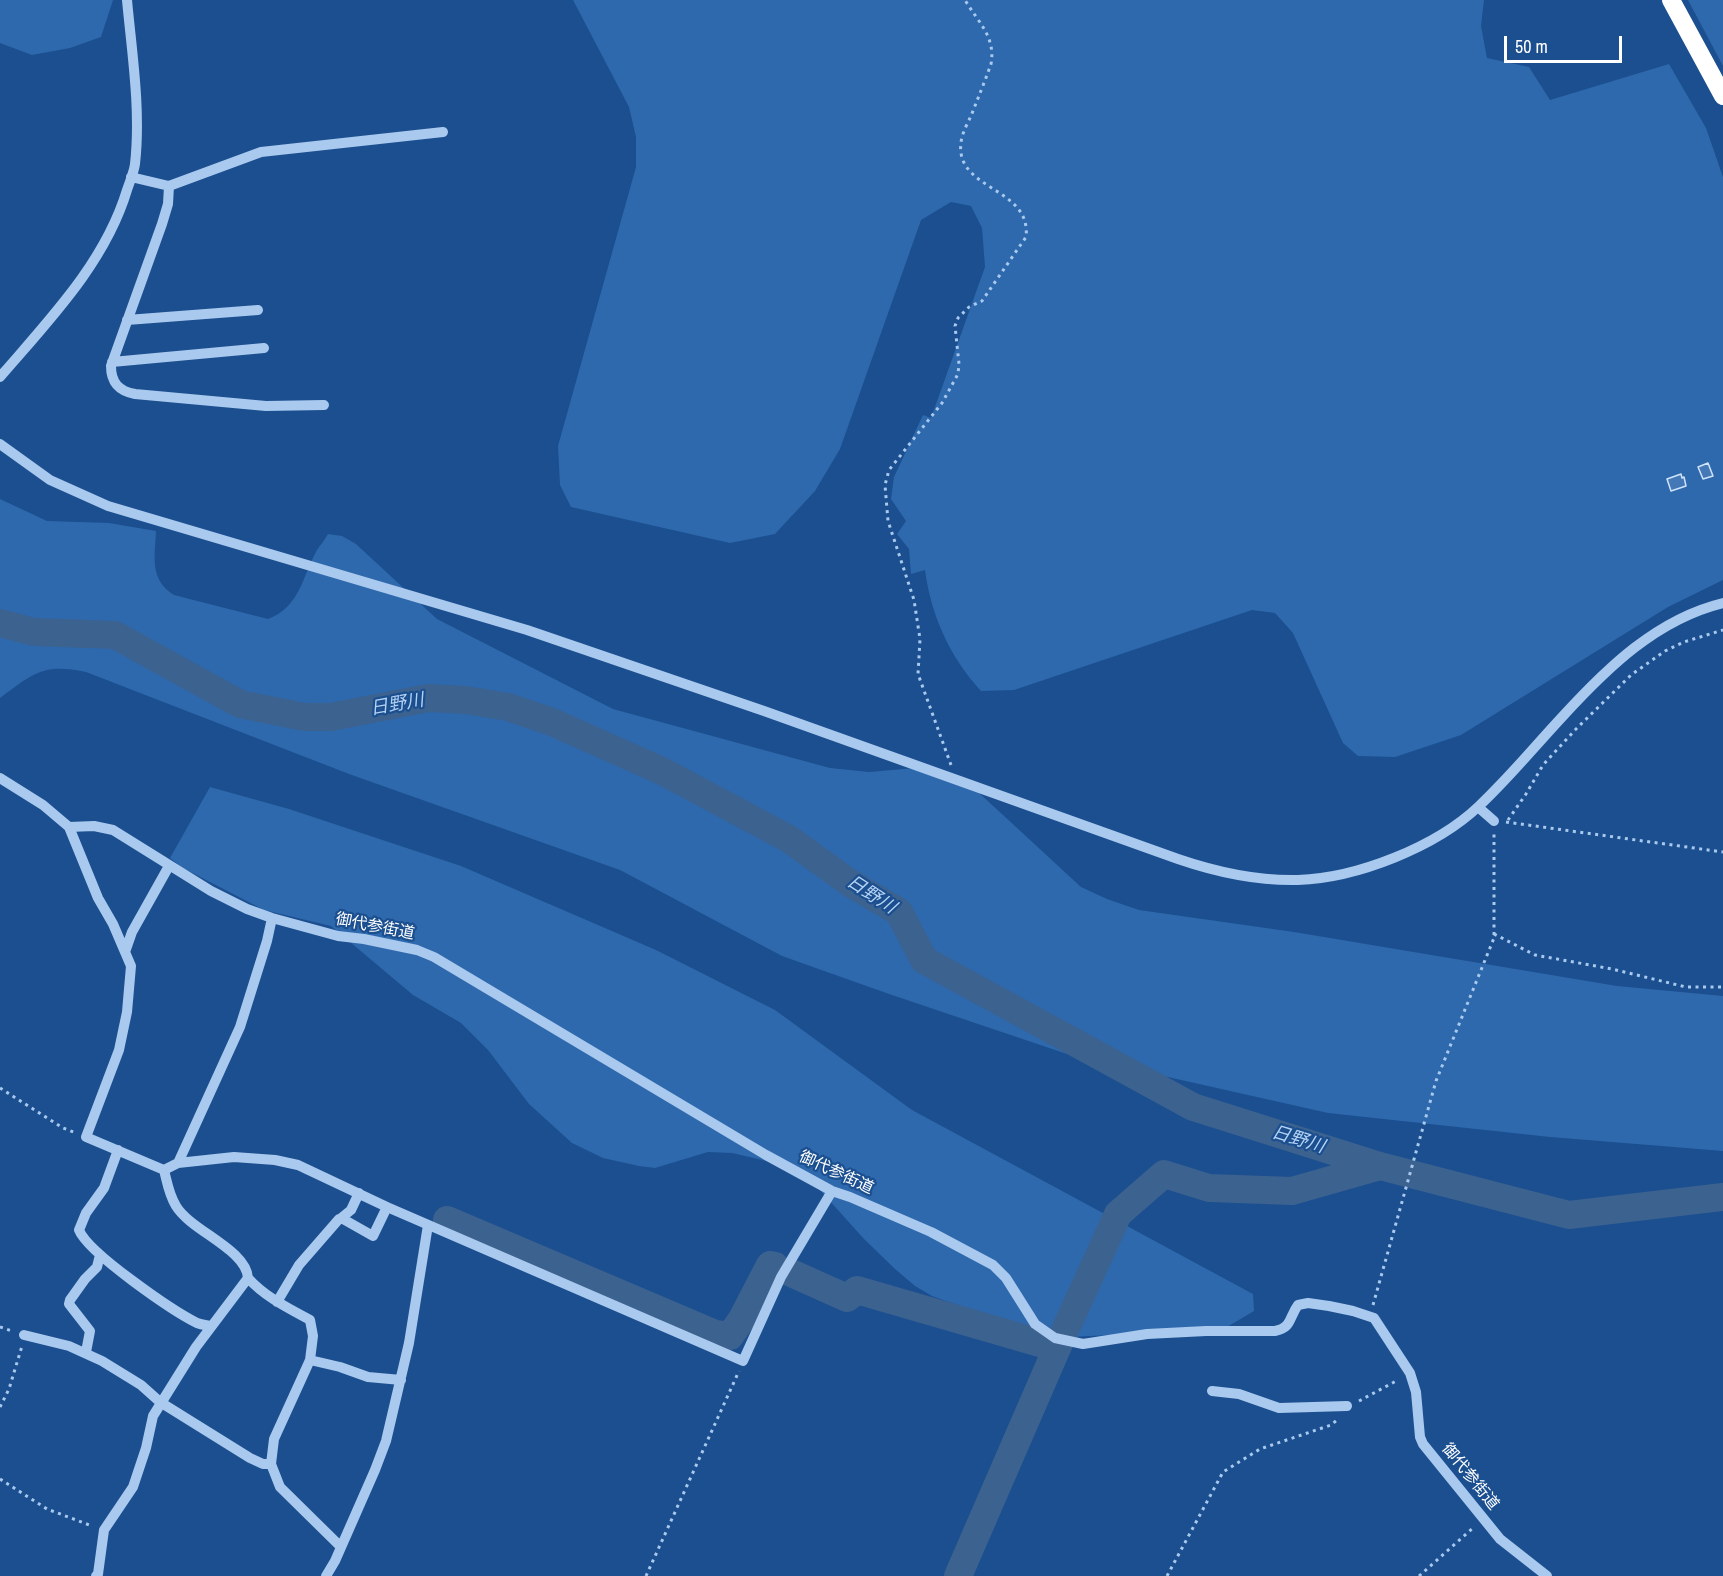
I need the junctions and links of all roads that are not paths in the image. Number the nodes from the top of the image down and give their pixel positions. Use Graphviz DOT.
graph roads {
  1 [pos="127,0"];
  2 [pos="1671,0"];
  3 [pos="1723,96"];
  4 [pos="443,132"];
  5 [pos="131,177"];
  6 [pos="169,186"];
  7 [pos="258,310"];
  8 [pos="127,320"];
  9 [pos="264,348"];
  10 [pos="112,362"];
  11 [pos="0,377"];
  12 [pos="324,405"];
  13 [pos="0,444"];
  14 [pos="1723,603"];
  15 [pos="0,778"];
  16 [pos="1478,807"];
  17 [pos="1494,821"];
  18 [pos="69,827"];
  19 [pos="169,866"];
  20 [pos="272,918"];
  21 [pos="125,952"];
  22 [pos="118,1150"];
  23 [pos="178,1163"];
  24 [pos="164,1170"];
  25 [pos="832,1191"];
  26 [pos="359,1192"];
  27 [pos="387,1207"];
  28 [pos="340,1219"];
  29 [pos="428,1225"];
  30 [pos="100,1255"];
  31 [pos="248,1278"];
  32 [pos="277,1302"];
  33 [pos="211,1326"];
  34 [pos="24,1335"];
  35 [pos="86,1352"];
  36 [pos="310,1360"];
  37 [pos="401,1380"];
  38 [pos="1212,1390"];
  39 [pos="160,1402"];
  40 [pos="1347,1406"];
  41 [pos="271,1464"];
  42 [pos="341,1547"];
  43 [pos="98,1575"];
  44 [pos="326,1576"];
  45 [pos="1547,1576"];
  1 -- 5 [label="street"];
  2 -- 3 [label="highway"];
  4 -- 6 [label="street"];
  5 -- 6 [label="street"];
  5 -- 11 [label="street"];
  6 -- 8 [label="street"];
  7 -- 8 [label="street"];
  8 -- 10 [label="street"];
  9 -- 10 [label="street"];
  10 -- 12 [label="street"];
  13 -- 16 [label="street"];
  14 -- 16 [label="street"];
  15 -- 18 [label="street"];
  16 -- 17 [label="street"];
  18 -- 19 [label="street, 御代参街道"];
  18 -- 21 [label="street"];
  19 -- 20 [label="street, 御代参街道"];
  19 -- 21 [label="street"];
  20 -- 23 [label="street"];
  20 -- 25 [label="street, 御代参街道"];
  21 -- 22 [label="street"];
  22 -- 24 [label="street"];
  22 -- 30 [label="street"];
  23 -- 24 [label="street"];
  23 -- 26 [label="street"];
  24 -- 31 [label="street"];
  25 -- 29 [label="street"];
  25 -- 45 [label="street, 御代参街道"];
  26 -- 27 [label="street"];
  26 -- 28 [label="street"];
  27 -- 28 [label="street"];
  27 -- 29 [label="street"];
  28 -- 32 [label="street"];
  29 -- 37 [label="street"];
  30 -- 33 [label="street"];
  30 -- 35 [label="street"];
  31 -- 32 [label="street"];
  31 -- 33 [label="street"];
  32 -- 36 [label="street"];
  33 -- 39 [label="street"];
  34 -- 35 [label="street"];
  35 -- 39 [label="street"];
  36 -- 37 [label="street"];
  36 -- 41 [label="street"];
  37 -- 42 [label="street"];
  38 -- 40 [label="street"];
  39 -- 41 [label="street"];
  39 -- 43 [label="street"];
  41 -- 42 [label="street"];
  42 -- 44 [label="street"];
}
